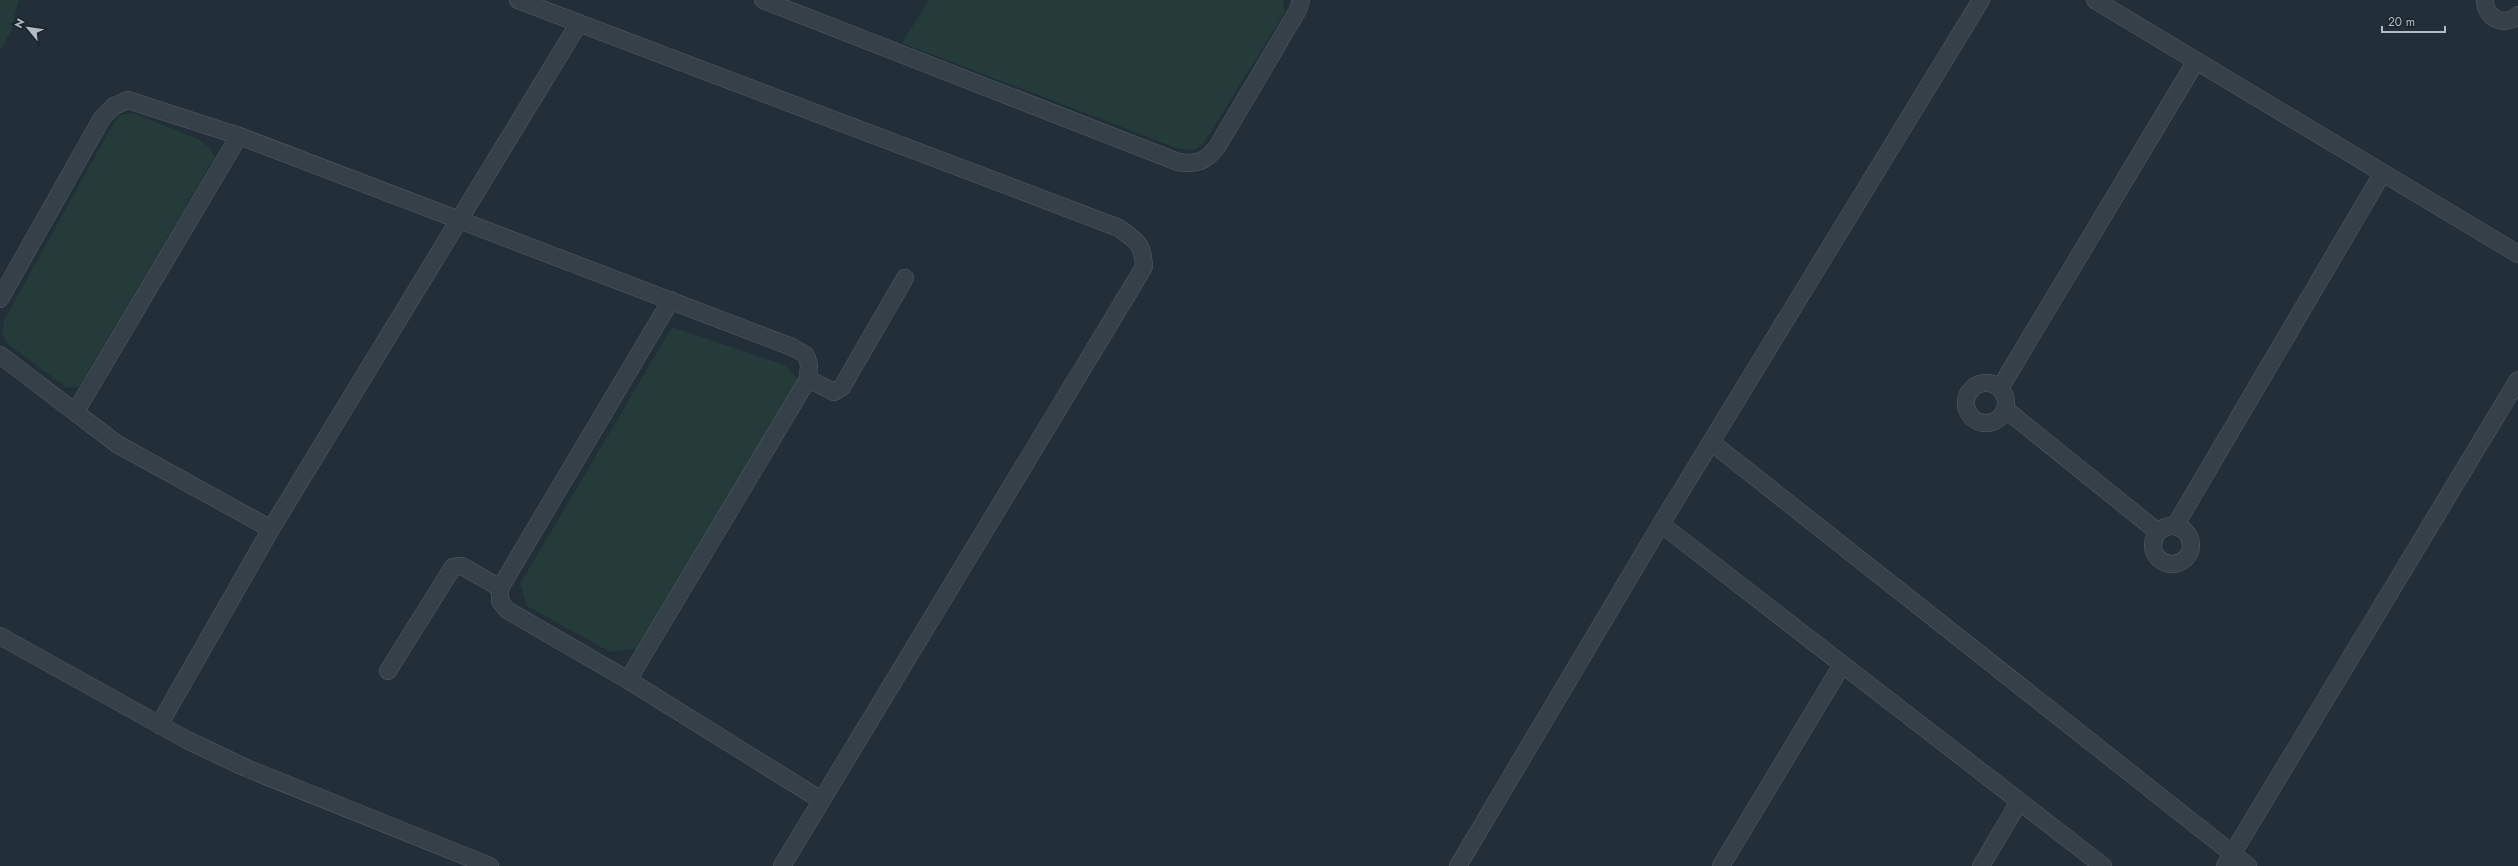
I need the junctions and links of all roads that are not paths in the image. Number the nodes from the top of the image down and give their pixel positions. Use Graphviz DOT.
graph roads {
  1 [pos="518,0"];
  2 [pos="763,0"];
  3 [pos="1301,0"];
  4 [pos="1981,0"];
  5 [pos="2095,0"];
  6 [pos="2485,0"];
  7 [pos="2518,15"];
  8 [pos="579,23"];
  9 [pos="2196,62"];
  10 [pos="239,136"];
  11 [pos="2382,174"];
  12 [pos="458,220"];
  13 [pos="2518,254"];
  14 [pos="906,278"];
  15 [pos="0,299"];
  16 [pos="671,300"];
  17 [pos="0,355"];
  18 [pos="808,379"];
  19 [pos="2518,380"];
  20 [pos="2000,388"];
  21 [pos="2005,409"];
  22 [pos="76,412"];
  23 [pos="1711,442"];
  24 [pos="1661,524"];
  25 [pos="2175,526"];
  26 [pos="271,529"];
  27 [pos="2158,532"];
  28 [pos="500,588"];
  29 [pos="0,636"];
  30 [pos="1842,665"];
  31 [pos="388,671"];
  32 [pos="628,680"];
  33 [pos="159,724"];
  34 [pos="821,800"];
  35 [pos="2019,802"];
  36 [pos="2229,860"];
  37 [pos="490,866"];
  38 [pos="782,866"];
  39 [pos="1458,866"];
  40 [pos="1721,866"];
  41 [pos="1981,866"];
  42 [pos="2103,866"];
  43 [pos="2248,866"];
  1 -- 8 [label="street"];
  2 -- 3 [label="street"];
  4 -- 23 [label="street"];
  5 -- 9 [label="street"];
  6 -- 7 [label="street"];
  8 -- 12 [label="street"];
  8 -- 34 [label="street"];
  9 -- 11 [label="street"];
  9 -- 20 [label="street"];
  10 -- 12 [label="street"];
  10 -- 15 [label="street"];
  10 -- 22 [label="street"];
  11 -- 13 [label="street"];
  11 -- 25 [label="street"];
  12 -- 16 [label="street"];
  12 -- 26 [label="street"];
  14 -- 18 [label="street"];
  16 -- 18 [label="street"];
  16 -- 28 [label="street"];
  17 -- 22 [label="street"];
  18 -- 32 [label="street"];
  19 -- 36 [label="street"];
  20 -- 21 [label="street"];
  20 -- 21 [label="street"];
  21 -- 27 [label="street"];
  22 -- 26 [label="street"];
  23 -- 24 [label="street"];
  23 -- 36 [label="street"];
  24 -- 30 [label="street"];
  24 -- 39 [label="street"];
  25 -- 27 [label="street"];
  25 -- 27 [label="street"];
  26 -- 33 [label="street"];
  28 -- 31 [label="street"];
  28 -- 32 [label="street"];
  29 -- 33 [label="street"];
  30 -- 35 [label="street"];
  30 -- 40 [label="street"];
  32 -- 34 [label="street"];
  33 -- 37 [label="street"];
  34 -- 38 [label="street"];
  35 -- 41 [label="street"];
  35 -- 42 [label="street"];
  36 -- 43 [label="street"];
}
